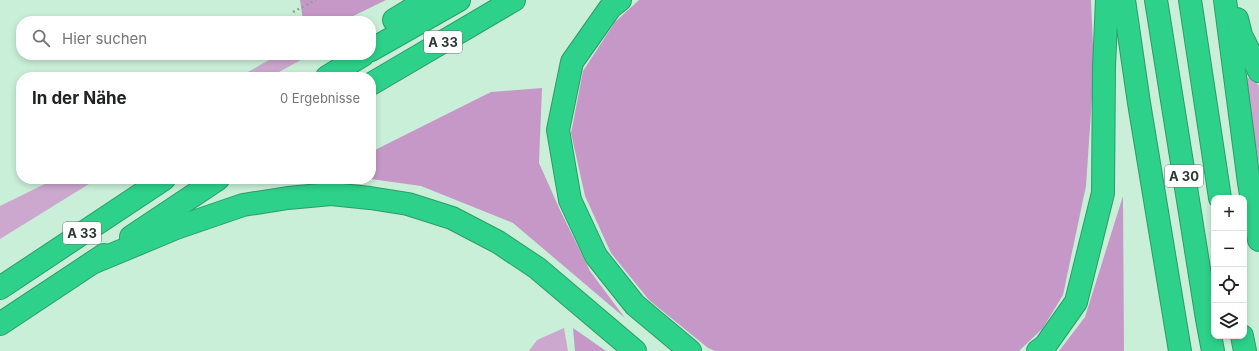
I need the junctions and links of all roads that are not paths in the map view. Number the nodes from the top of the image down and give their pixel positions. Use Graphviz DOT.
graph roads {
  1 [pos="427,0"];
  2 [pos="459,0"];
  3 [pos="514,0"];
  4 [pos="620,0"];
  5 [pos="1107,0"];
  6 [pos="1124,0"];
  7 [pos="1156,0"];
  8 [pos="1190,0"];
  9 [pos="1225,0"];
  10 [pos="1231,0"];
  11 [pos="376,44"];
  12 [pos="376,47"];
  13 [pos="354,60"];
  14 [pos="1259,71"];
  15 [pos="335,72"];
  16 [pos="376,81"];
  17 [pos="156,184"];
  18 [pos="210,184"];
  19 [pos="1220,195"];
  20 [pos="1259,240"];
  21 [pos="92,263"];
  22 [pos="0,288"];
  23 [pos="0,324"];
  24 [pos="1243,339"];
  25 [pos="635,351"];
  26 [pos="690,351"];
  27 [pos="1038,351"];
  28 [pos="1180,351"];
  29 [pos="1213,351"];
  30 [pos="1245,351"];
  1 -- 11 [label="highway"];
  2 -- 12 [label="highway, A 33"];
  3 -- 16 [label="highway, A 33"];
  4 -- 26 [label="highway"];
  5 -- 27 [label="highway"];
  6 -- 28 [label="highway"];
  7 -- 29 [label="highway, A 30"];
  8 -- 19 [label="highway, A 30"];
  9 -- 20 [label="highway"];
  10 -- 14 [label="highway"];
  13 -- 15 [label="highway"];
  17 -- 22 [label="highway, A 33"];
  18 -- 21 [label="highway, A 33"];
  21 -- 23 [label="highway, A 33"];
  21 -- 25 [label="highway"];
  24 -- 30 [label="highway"];
}
